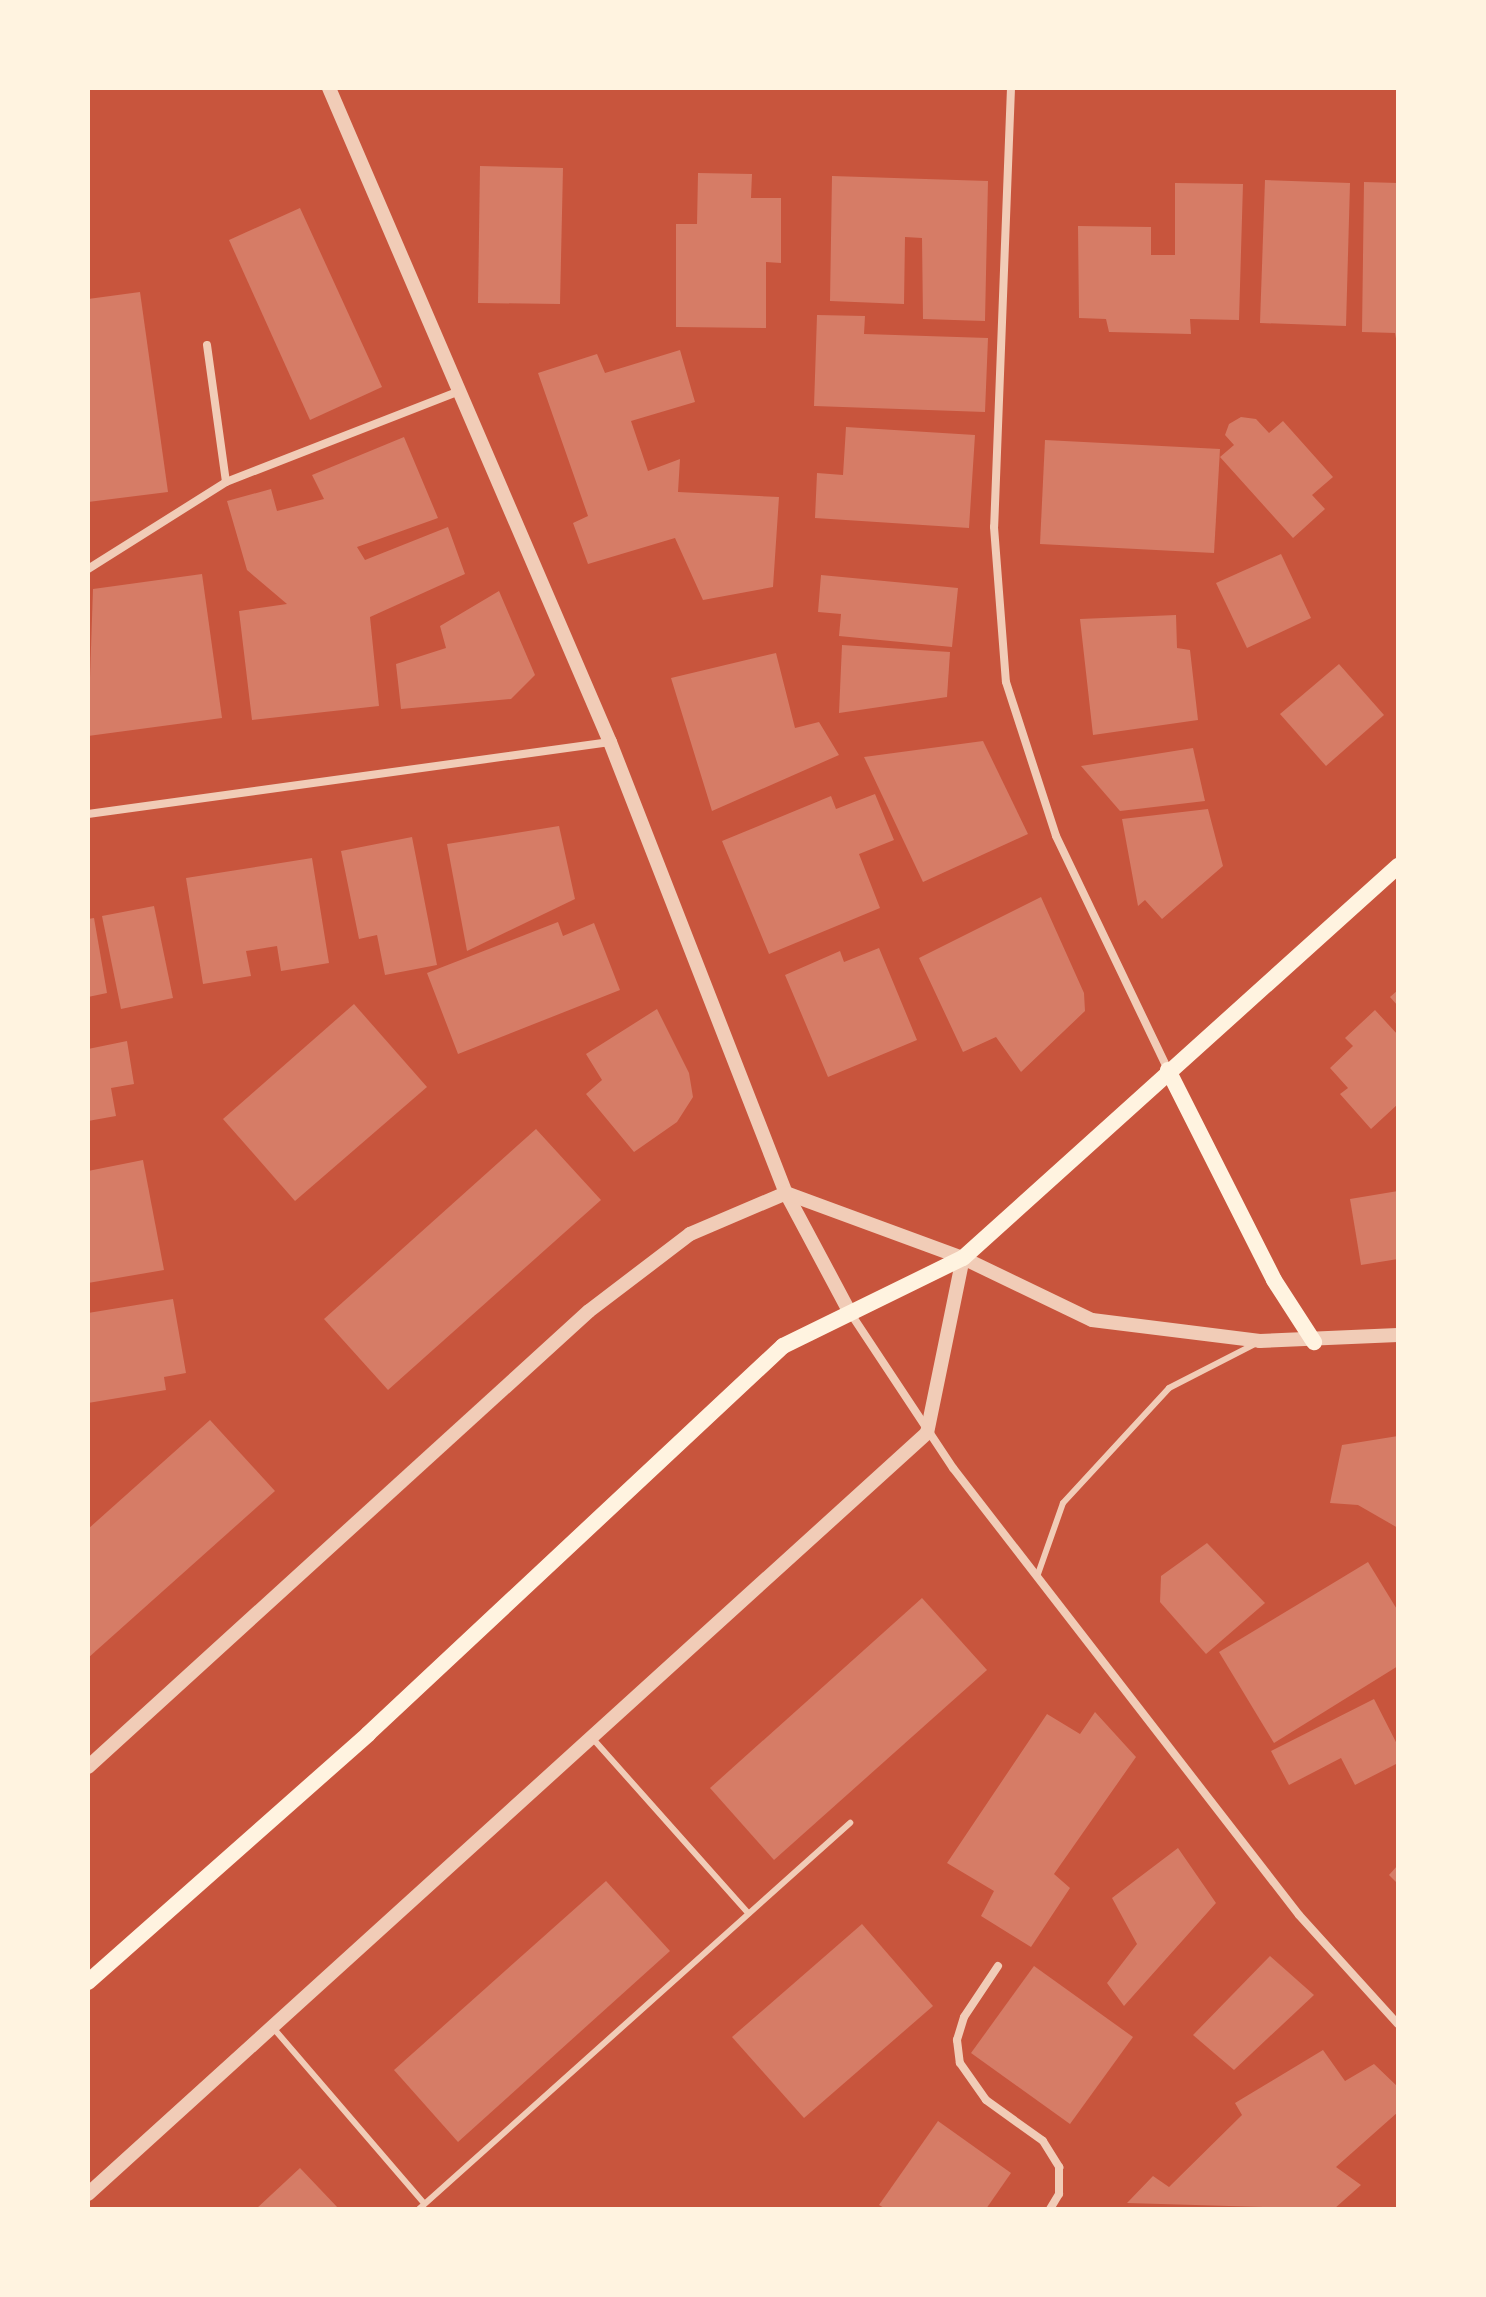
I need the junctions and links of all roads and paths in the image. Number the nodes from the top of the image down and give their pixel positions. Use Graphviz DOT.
graph roads {
  1 [pos="329,88"];
  2 [pos="1011,88"];
  3 [pos="207,345"];
  4 [pos="459,391"];
  5 [pos="226,482"];
  6 [pos="88,569"];
  7 [pos="610,742"];
  8 [pos="88,814"];
  9 [pos="1398,866"];
  10 [pos="1168,1070"];
  11 [pos="786,1193"];
  12 [pos="963,1258"];
  13 [pos="850,1313"];
  14 [pos="1398,1335"];
  15 [pos="1260,1341"];
  16 [pos="1314,1342"];
  17 [pos="927,1433"];
  18 [pos="1038,1574"];
  19 [pos="594,1740"];
  20 [pos="88,1767"];
  21 [pos="850,1823"];
  22 [pos="748,1913"];
  23 [pos="998,1966"];
  24 [pos="88,1982"];
  25 [pos="1398,2024"];
  26 [pos="275,2030"];
  27 [pos="88,2194"];
  28 [pos="422,2206"];
  29 [pos="1050,2209"];
  1 -- 4 [label="street"];
  2 -- 10 [label="street"];
  3 -- 5 [label="street"];
  4 -- 5 [label="street"];
  4 -- 7 [label="street"];
  5 -- 6 [label="street"];
  7 -- 8 [label="street"];
  7 -- 11 [label="street"];
  9 -- 10 [label="main road"];
  10 -- 12 [label="main road"];
  10 -- 16 [label="main road"];
  11 -- 12 [label="street"];
  11 -- 13 [label="street"];
  11 -- 20 [label="street"];
  12 -- 13 [label="main road"];
  12 -- 15 [label="street"];
  12 -- 17 [label="street"];
  13 -- 17 [label="street"];
  13 -- 24 [label="main road"];
  14 -- 16 [label="street"];
  15 -- 16 [label="street"];
  15 -- 18 [label="lane"];
  17 -- 18 [label="street"];
  17 -- 19 [label="street"];
  18 -- 25 [label="street"];
  19 -- 22 [label="lane"];
  19 -- 26 [label="street"];
  21 -- 22 [label="lane"];
  22 -- 28 [label="lane"];
  23 -- 29 [label="street"];
  26 -- 27 [label="street"];
  26 -- 28 [label="lane"];
}
